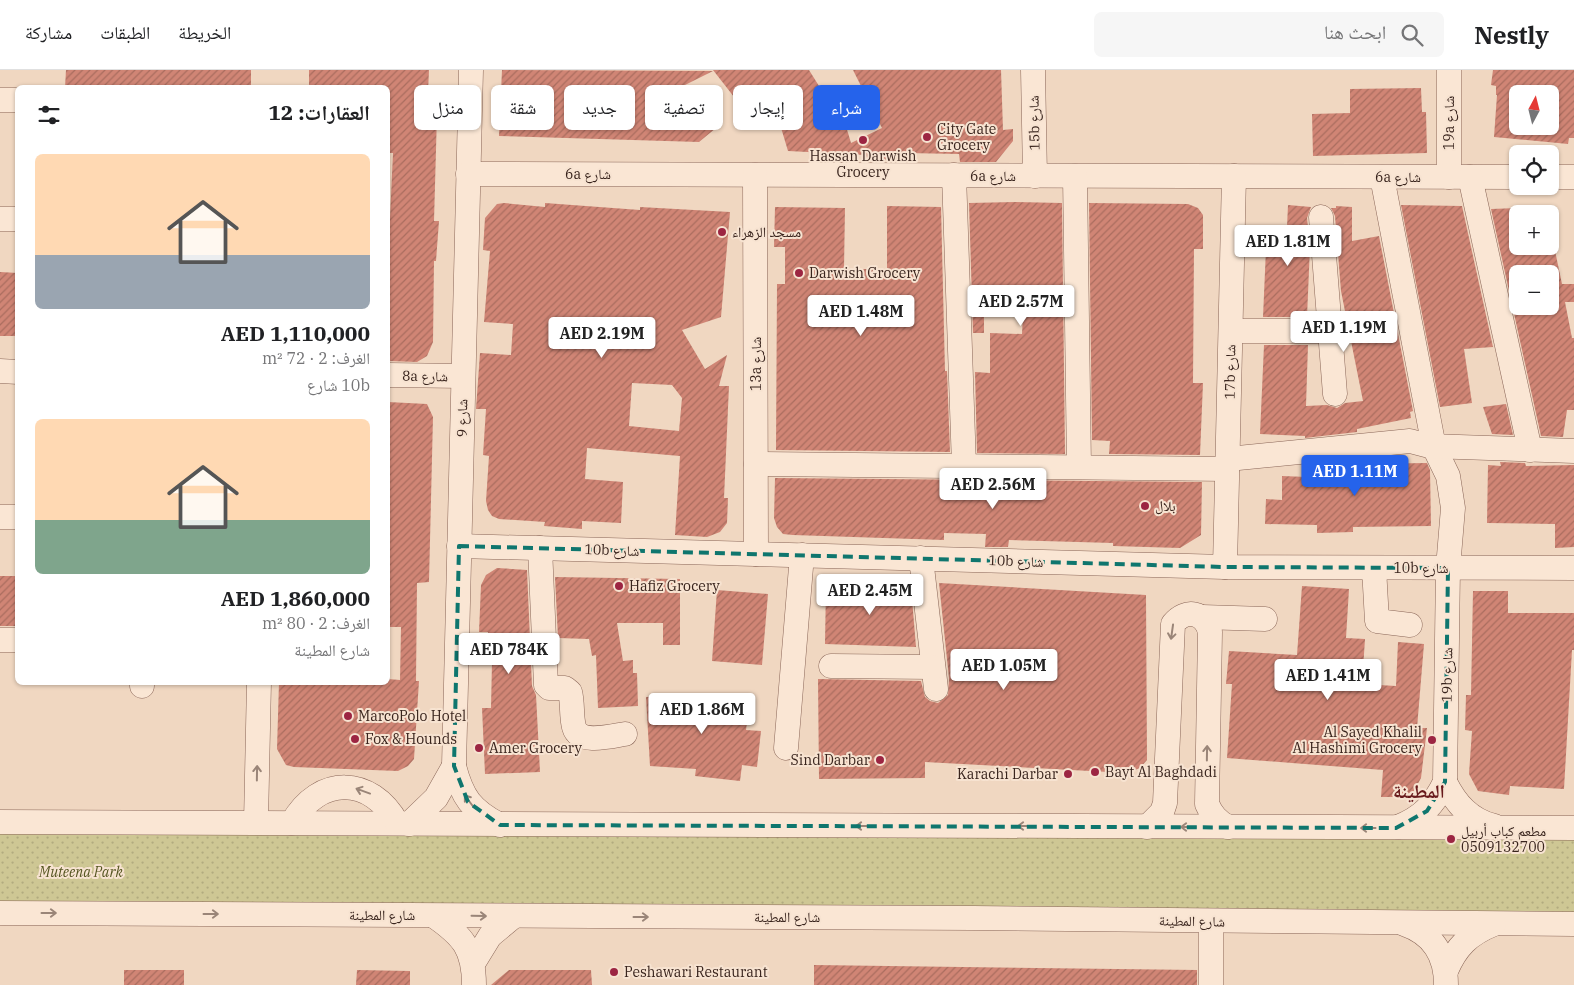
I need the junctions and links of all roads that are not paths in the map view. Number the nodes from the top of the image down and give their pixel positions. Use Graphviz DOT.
graph roads {
  1 [pos="471,70"];
  2 [pos="1033,70"];
  3 [pos="1449,70"];
  4 [pos="0,100"];
  5 [pos="15,100"];
  6 [pos="468,174"];
  7 [pos="755,175"];
  8 [pos="954,175"];
  9 [pos="1035,176"];
  10 [pos="1075,176"];
  11 [pos="1234,176"];
  12 [pos="1382,177"];
  13 [pos="1460,177"];
  14 [pos="1509,177"];
  15 [pos="1559,177"];
  16 [pos="1574,177"];
  17 [pos="1320,217"];
  18 [pos="0,219"];
  19 [pos="15,220"];
  20 [pos="1231,331"];
  21 [pos="1329,331"];
  22 [pos="0,371"];
  23 [pos="15,372"];
  24 [pos="390,375"];
  25 [pos="463,376"];
  26 [pos="1334,394"];
  27 [pos="1434,447"];
  28 [pos="1530,450"];
  29 [pos="1574,451"];
  30 [pos="756,464"];
  31 [pos="1228,464"];
  32 [pos="964,466"];
  33 [pos="1079,467"];
  34 [pos="0,517"];
  35 [pos="15,517"];
  36 [pos="459,546"];
  37 [pos="540,548"];
  38 [pos="756,554"];
  39 [pos="802,555"];
  40 [pos="921,558"];
  41 [pos="1225,567"];
  42 [pos="1374,568"];
  43 [pos="1448,568"];
  44 [pos="1574,568"];
  45 [pos="1202,617"];
  46 [pos="1265,620"];
  47 [pos="1410,625"];
  48 [pos="0,640"];
  49 [pos="15,640"];
  50 [pos="831,666"];
  51 [pos="259,685"];
  52 [pos="625,734"];
  53 [pos="786,748"];
  54 [pos="454,766"];
  55 [pos="1445,782"];
  56 [pos="0,822"];
  57 [pos="256,822"];
  58 [pos="292,823"];
  59 [pos="403,824"];
  60 [pos="500,825"];
  61 [pos="1147,827"];
  62 [pos="1228,827"];
  63 [pos="1396,828"];
  64 [pos="1504,828"];
  65 [pos="1574,828"];
  66 [pos="0,912"];
  67 [pos="434,916"];
  68 [pos="514,916"];
  69 [pos="1212,921"];
  70 [pos="1399,923"];
  71 [pos="1496,923"];
  72 [pos="1574,924"];
  73 [pos="474,974"];
  74 [pos="1446,978"];
  75 [pos="1211,985"];
  1 -- 6 [label="street, شارع 9"];
  2 -- 9 [label="street, 15b شارع"];
  3 -- 13 [label="street, 19a شارع"];
  4 -- 5 [label="street"];
  6 -- 7 [label="street, 6a شارع"];
  6 -- 25 [label="street, شارع 9"];
  7 -- 8 [label="street, 6a شارع"];
  7 -- 30 [label="street, 13a شارع"];
  8 -- 9 [label="street, 6a شارع"];
  8 -- 32 [label="street"];
  9 -- 10 [label="street, 6a شارع"];
  10 -- 11 [label="street, 6a شارع"];
  10 -- 33 [label="street"];
  11 -- 12 [label="street, 6a شارع"];
  11 -- 20 [label="street, 17b شارع"];
  12 -- 13 [label="street, 6a شارع"];
  12 -- 27 [label="street, 19b شارع"];
  13 -- 14 [label="street, 6a شارع"];
  13 -- 28 [label="street, 19a شارع"];
  15 -- 16 [label="street"];
  17 -- 21 [label="street"];
  18 -- 19 [label="street"];
  20 -- 21 [label="street"];
  20 -- 31 [label="street, 17b شارع"];
  21 -- 26 [label="street"];
  22 -- 23 [label="street"];
  24 -- 25 [label="street, 8a شارع"];
  25 -- 36 [label="street, شارع 9"];
  27 -- 28 [label="street"];
  27 -- 31 [label="street"];
  27 -- 43 [label="street, 19b شارع"];
  28 -- 29 [label="street"];
  30 -- 32 [label="street"];
  30 -- 38 [label="street, 13a شارع"];
  31 -- 33 [label="street"];
  31 -- 41 [label="street, 17b شارع"];
  32 -- 33 [label="street"];
  34 -- 35 [label="street"];
  36 -- 37 [label="street, 10b شارع"];
  36 -- 54 [label="street, شارع 9"];
  37 -- 38 [label="street, 10b شارع"];
  37 -- 52 [label="street"];
  38 -- 39 [label="street, 10b شارع"];
  39 -- 40 [label="street, 10b شارع"];
  39 -- 53 [label="street"];
  40 -- 41 [label="street, 10b شارع"];
  40 -- 50 [label="street"];
  41 -- 42 [label="street, 10b شارع"];
  42 -- 43 [label="street, 10b شارع"];
  42 -- 47 [label="street"];
  43 -- 44 [label="street, 10b شارع"];
  43 -- 55 [label="street, 19b شارع"];
  45 -- 46 [label="street"];
  45 -- 61 [label="street, one-way"];
  62 -- 45 [label="street, one-way"];
  48 -- 49 [label="street"];
  57 -- 51 [label="street, one-way"];
  54 -- 59 [label="street, شارع 9"];
  60 -- 54 [label="street, شارع 9, one-way"];
  55 -- 63 [label="street, 19b شارع"];
  55 -- 64 [label="street"];
  56 -- 57 [label="street"];
  57 -- 58 [label="street"];
  58 -- 59 [label="street"];
  59 -- 58 [label="street, one-way"];
  59 -- 60 [label="street"];
  61 -- 60 [label="street, one-way"];
  62 -- 61 [label="street, one-way"];
  63 -- 62 [label="street, one-way"];
  63 -- 64 [label="street"];
  64 -- 65 [label="street"];
  66 -- 67 [label="street, شارع المطينة, one-way"];
  67 -- 68 [label="street, شارع المطينة, one-way"];
  67 -- 73 [label="street"];
  68 -- 69 [label="street, شارع المطينة, one-way"];
  68 -- 73 [label="street"];
  69 -- 70 [label="street, شارع المطينة"];
  69 -- 75 [label="street"];
  70 -- 71 [label="street, شارع المطينة"];
  70 -- 74 [label="street"];
  71 -- 72 [label="street, شارع المطينة"];
  71 -- 74 [label="street"];
}
